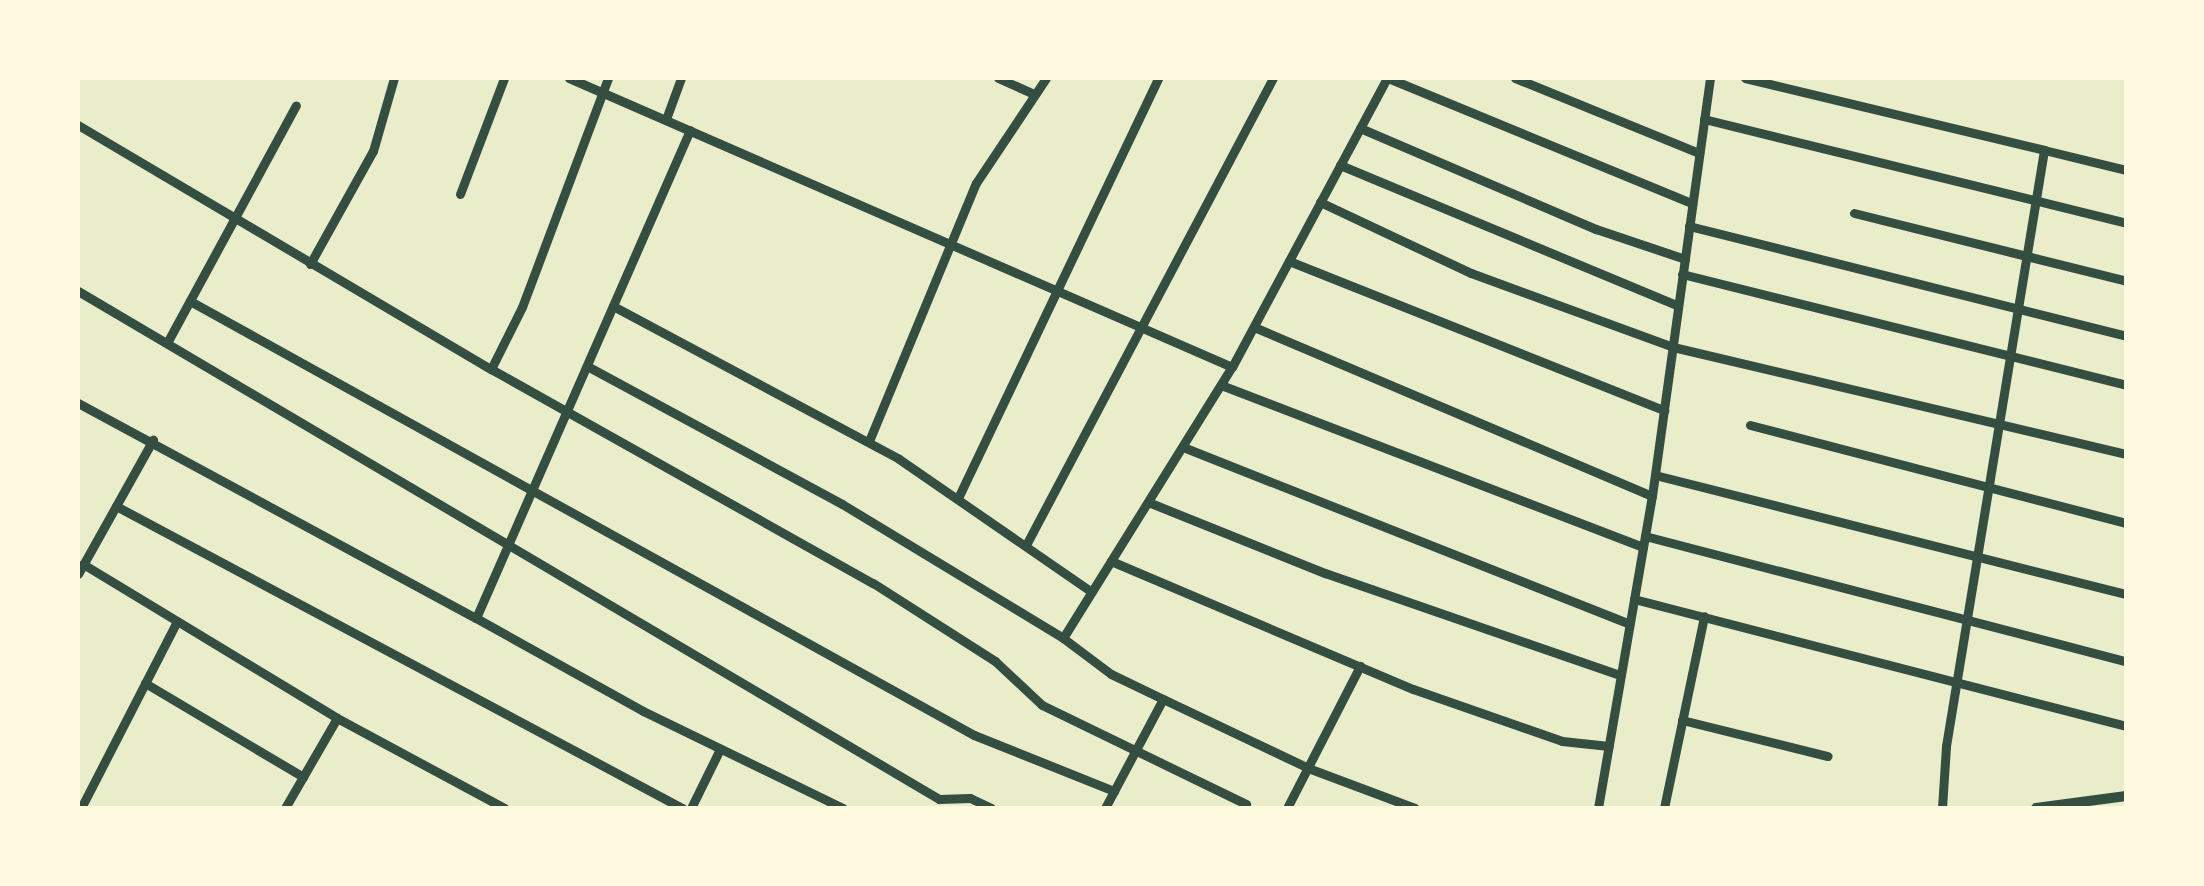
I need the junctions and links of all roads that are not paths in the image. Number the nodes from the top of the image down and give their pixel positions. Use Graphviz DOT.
graph roads {
  1 [pos="394,78"];
  2 [pos="504,78"];
  3 [pos="569,78"];
  4 [pos="608,78"];
  5 [pos="681,78"];
  6 [pos="998,78"];
  7 [pos="1046,78"];
  8 [pos="1158,78"];
  9 [pos="1273,78"];
  10 [pos="1387,78"];
  11 [pos="1515,78"];
  12 [pos="1710,78"];
  13 [pos="1745,78"];
  14 [pos="602,92"];
  15 [pos="1034,94"];
  16 [pos="296,105"];
  17 [pos="666,119"];
  18 [pos="1704,119"];
  19 [pos="78,125"];
  20 [pos="1360,128"];
  21 [pos="690,130"];
  22 [pos="2044,150"];
  23 [pos="1699,153"];
  24 [pos="1340,165"];
  25 [pos="2126,170"];
  26 [pos="460,194"];
  27 [pos="2038,200"];
  28 [pos="1320,202"];
  29 [pos="1692,203"];
  30 [pos="1854,213"];
  31 [pos="237,222"];
  32 [pos="2126,223"];
  33 [pos="1689,226"];
  34 [pos="954,245"];
  35 [pos="2031,258"];
  36 [pos="1684,259"];
  37 [pos="1288,261"];
  38 [pos="310,264"];
  39 [pos="1682,274"];
  40 [pos="2126,281"];
  41 [pos="1056,290"];
  42 [pos="78,291"];
  43 [pos="190,302"];
  44 [pos="613,306"];
  45 [pos="1678,306"];
  46 [pos="2022,310"];
  47 [pos="1254,326"];
  48 [pos="1142,328"];
  49 [pos="2126,336"];
  50 [pos="168,341"];
  51 [pos="1673,346"];
  52 [pos="2014,354"];
  53 [pos="587,366"];
  54 [pos="1232,367"];
  55 [pos="491,369"];
  56 [pos="1221,385"];
  57 [pos="2126,385"];
  58 [pos="78,403"];
  59 [pos="1664,410"];
  60 [pos="566,412"];
  61 [pos="1750,424"];
  62 [pos="2001,424"];
  63 [pos="153,440"];
  64 [pos="869,441"];
  65 [pos="1182,447"];
  66 [pos="2126,454"];
  67 [pos="1655,475"];
  68 [pos="1991,484"];
  69 [pos="531,492"];
  70 [pos="1652,496"];
  71 [pos="958,498"];
  72 [pos="1148,502"];
  73 [pos="116,506"];
  74 [pos="2126,523"];
  75 [pos="1644,542"];
  76 [pos="1026,544"];
  77 [pos="506,549"];
  78 [pos="1979,554"];
  79 [pos="1111,561"];
  80 [pos="80,569"];
  81 [pos="1092,592"];
  82 [pos="2126,594"];
  83 [pos="1634,599"];
  84 [pos="1704,616"];
  85 [pos="476,618"];
  86 [pos="1968,619"];
  87 [pos="177,622"];
  88 [pos="1629,624"];
  89 [pos="1063,638"];
  90 [pos="2126,661"];
  91 [pos="1360,666"];
  92 [pos="1620,675"];
  93 [pos="145,684"];
  94 [pos="1956,685"];
  95 [pos="1163,699"];
  96 [pos="337,718"];
  97 [pos="1682,720"];
  98 [pos="2126,726"];
  99 [pos="1609,746"];
  100 [pos="720,749"];
  101 [pos="1135,750"];
  102 [pos="1828,756"];
  103 [pos="1308,768"];
  104 [pos="304,777"];
  105 [pos="1114,791"];
  106 [pos="2126,796"];
  107 [pos="1246,804"];
  108 [pos="492,805"];
  109 [pos="1291,807"];
  110 [pos="81,808"];
  111 [pos="285,808"];
  112 [pos="504,808"];
  113 [pos="682,808"];
  114 [pos="692,808"];
  115 [pos="843,808"];
  116 [pos="991,808"];
  117 [pos="1105,808"];
  118 [pos="1415,808"];
  119 [pos="1598,808"];
  120 [pos="1664,808"];
  121 [pos="1942,808"];
  122 [pos="2036,808"];
  1 -- 38 [label="street"];
  2 -- 26 [label="street"];
  3 -- 14 [label="street"];
  4 -- 14 [label="street"];
  5 -- 17 [label="street"];
  6 -- 15 [label="street"];
  7 -- 15 [label="street"];
  8 -- 41 [label="street"];
  9 -- 48 [label="street"];
  10 -- 20 [label="street"];
  10 -- 29 [label="street"];
  11 -- 23 [label="street"];
  12 -- 18 [label="street"];
  13 -- 22 [label="street"];
  14 -- 17 [label="street"];
  14 -- 55 [label="street"];
  15 -- 34 [label="street"];
  16 -- 31 [label="street"];
  17 -- 21 [label="street"];
  18 -- 23 [label="street"];
  18 -- 27 [label="street"];
  19 -- 31 [label="street"];
  20 -- 24 [label="street"];
  20 -- 36 [label="street"];
  21 -- 34 [label="street"];
  21 -- 44 [label="street"];
  22 -- 25 [label="street"];
  22 -- 27 [label="street"];
  23 -- 29 [label="street"];
  24 -- 28 [label="street"];
  24 -- 45 [label="street"];
  27 -- 32 [label="street"];
  27 -- 35 [label="street"];
  28 -- 37 [label="street"];
  28 -- 51 [label="street"];
  29 -- 33 [label="street"];
  30 -- 35 [label="street"];
  31 -- 38 [label="street"];
  31 -- 43 [label="street"];
  33 -- 36 [label="street"];
  33 -- 46 [label="street"];
  34 -- 41 [label="street"];
  34 -- 64 [label="street"];
  35 -- 40 [label="street"];
  35 -- 46 [label="street"];
  36 -- 39 [label="street"];
  37 -- 47 [label="street"];
  37 -- 59 [label="street"];
  38 -- 55 [label="street"];
  39 -- 45 [label="street"];
  39 -- 52 [label="street"];
  41 -- 48 [label="street"];
  41 -- 71 [label="street"];
  42 -- 50 [label="street"];
  43 -- 50 [label="street"];
  43 -- 69 [label="street"];
  44 -- 53 [label="street"];
  44 -- 64 [label="street"];
  45 -- 51 [label="street"];
  46 -- 49 [label="street"];
  46 -- 52 [label="street"];
  47 -- 54 [label="street"];
  47 -- 70 [label="street"];
  48 -- 54 [label="street"];
  48 -- 76 [label="street"];
  50 -- 77 [label="street"];
  51 -- 59 [label="street"];
  51 -- 62 [label="street"];
  52 -- 57 [label="street"];
  52 -- 62 [label="street"];
  53 -- 60 [label="street"];
  53 -- 89 [label="street"];
  54 -- 56 [label="street"];
  55 -- 60 [label="street"];
  56 -- 65 [label="street"];
  56 -- 75 [label="street"];
  58 -- 63 [label="street"];
  59 -- 67 [label="street"];
  60 -- 69 [label="street"];
  60 -- 101 [label="street"];
  61 -- 68 [label="street"];
  62 -- 66 [label="street"];
  62 -- 68 [label="street"];
  63 -- 73 [label="street"];
  63 -- 85 [label="street"];
  64 -- 71 [label="street"];
  65 -- 72 [label="street"];
  65 -- 88 [label="street"];
  67 -- 70 [label="street"];
  67 -- 78 [label="street"];
  68 -- 74 [label="street"];
  68 -- 78 [label="street"];
  69 -- 77 [label="street"];
  69 -- 105 [label="street"];
  70 -- 75 [label="street"];
  71 -- 76 [label="street"];
  72 -- 79 [label="street"];
  72 -- 92 [label="street"];
  73 -- 80 [label="street"];
  73 -- 113 [label="street"];
  75 -- 83 [label="street"];
  75 -- 86 [label="street"];
  76 -- 81 [label="street"];
  77 -- 85 [label="street"];
  77 -- 116 [label="street"];
  78 -- 82 [label="street"];
  78 -- 86 [label="street"];
  79 -- 81 [label="street"];
  79 -- 91 [label="street"];
  80 -- 87 [label="street"];
  81 -- 89 [label="street"];
  83 -- 84 [label="street"];
  83 -- 88 [label="street"];
  84 -- 94 [label="street"];
  84 -- 97 [label="street"];
  85 -- 100 [label="street"];
  86 -- 90 [label="street"];
  86 -- 94 [label="street"];
  87 -- 93 [label="street"];
  87 -- 96 [label="street"];
  88 -- 92 [label="street"];
  89 -- 95 [label="street"];
  91 -- 99 [label="street"];
  91 -- 103 [label="street"];
  92 -- 99 [label="street"];
  93 -- 104 [label="street"];
  93 -- 110 [label="street"];
  94 -- 98 [label="street"];
  94 -- 121 [label="street"];
  95 -- 101 [label="street"];
  95 -- 103 [label="street"];
  96 -- 104 [label="street"];
  96 -- 108 [label="street"];
  97 -- 102 [label="street"];
  97 -- 120 [label="street"];
  99 -- 119 [label="street"];
  100 -- 114 [label="street"];
  100 -- 115 [label="street"];
  101 -- 105 [label="street"];
  101 -- 107 [label="street"];
  103 -- 109 [label="street"];
  103 -- 118 [label="street"];
  104 -- 111 [label="street"];
  105 -- 117 [label="street"];
  106 -- 122 [label="street"];
  108 -- 112 [label="street"];
}
